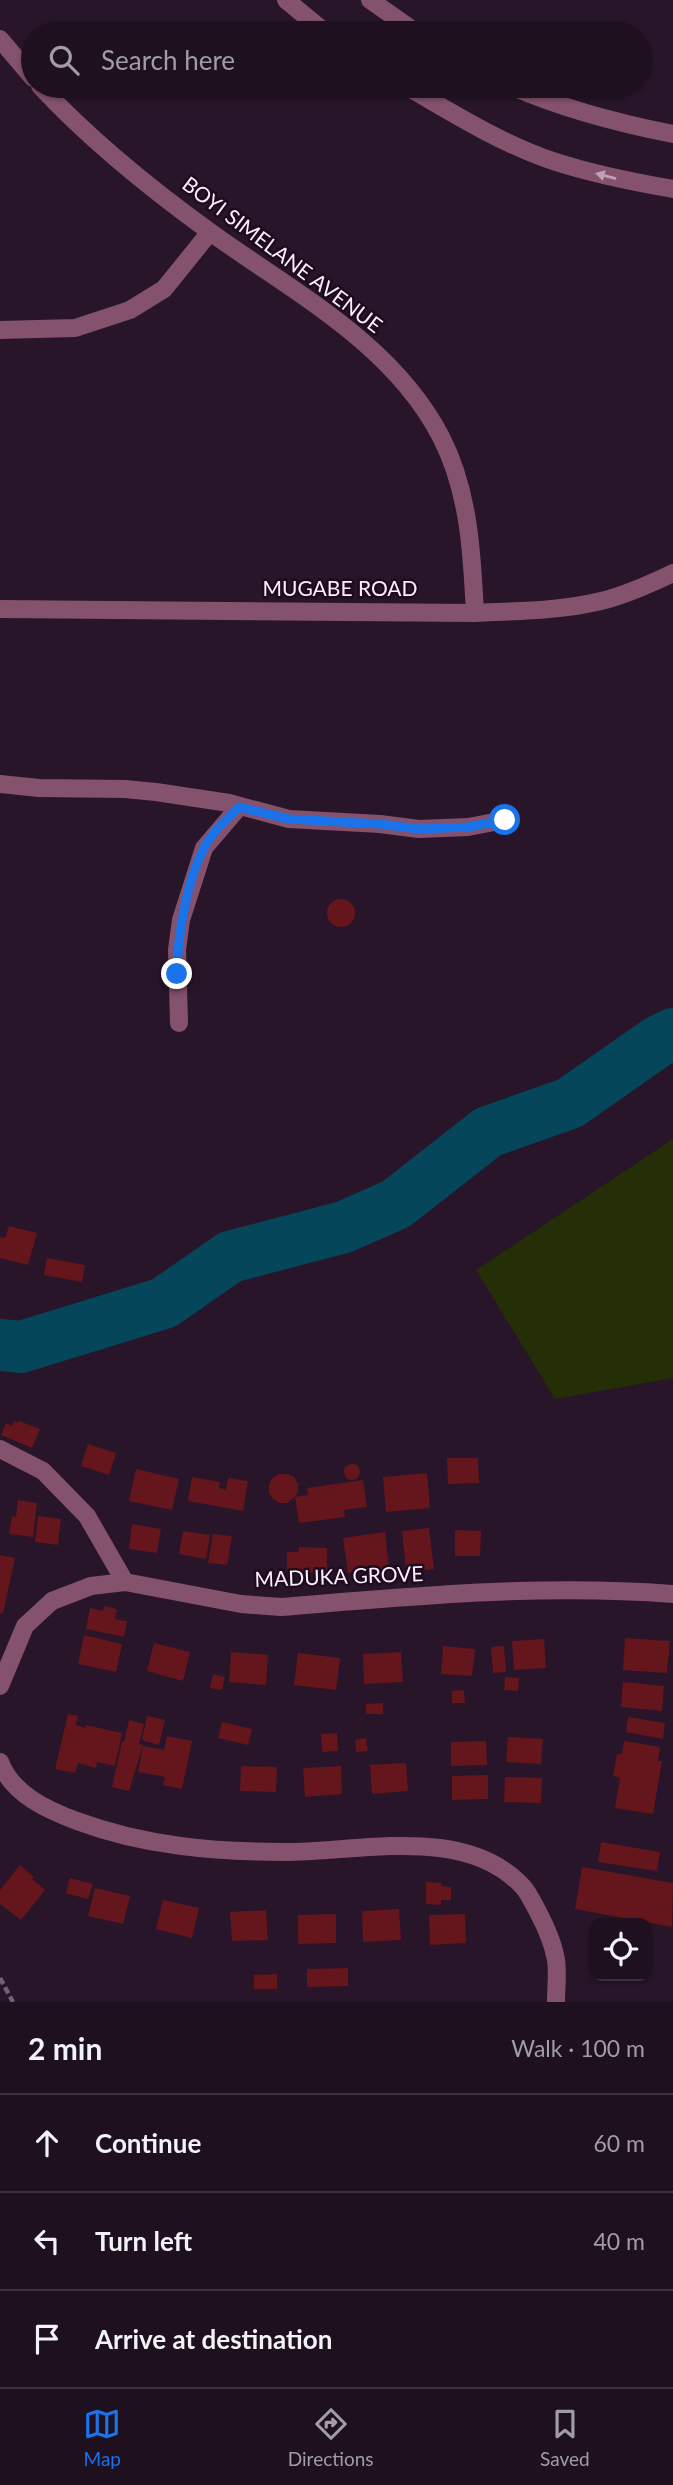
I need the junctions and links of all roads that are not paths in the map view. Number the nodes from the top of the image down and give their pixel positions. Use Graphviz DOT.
graph roads {
  1 [pos="286,0"];
  2 [pos="370,0"];
  3 [pos="311,21"];
  4 [pos="400,21"];
  5 [pos="0,39"];
  6 [pos="21,64"];
  7 [pos="51,98"];
  8 [pos="427,98"];
  9 [pos="540,98"];
  10 [pos="673,134"];
  11 [pos="673,189"];
  12 [pos="210,232"];
  13 [pos="0,330"];
  14 [pos="673,573"];
  15 [pos="0,609"];
  16 [pos="475,613"];
  17 [pos="0,784"];
  18 [pos="239,807"];
  19 [pos="505,820"];
  20 [pos="179,1023"];
  21 [pos="0,1449"];
  22 [pos="125,1582"];
  23 [pos="673,1594"];
  24 [pos="3,1666"];
  25 [pos="0,1686"];
  26 [pos="0,1762"];
  27 [pos="556,2002"];
  1 -- 3 [label="street"];
  2 -- 4 [label="street"];
  5 -- 6 [label="street"];
  7 -- 12 [label="street, BOYI SIMELANE AVENUE"];
  11 -- 8 [label="street, one-way"];
  9 -- 10 [label="street"];
  12 -- 13 [label="street"];
  12 -- 16 [label="street, BOYI SIMELANE AVENUE"];
  14 -- 16 [label="street, MUGABE ROAD"];
  15 -- 16 [label="street, MUGABE ROAD"];
  17 -- 18 [label="street"];
  18 -- 19 [label="street"];
  18 -- 20 [label="street"];
  21 -- 22 [label="street"];
  22 -- 23 [label="street, MADUKA GROVE"];
  22 -- 24 [label="street, MADUKA GROVE"];
  24 -- 25 [label="street, MADUKA GROVE"];
  26 -- 27 [label="street"];
}
